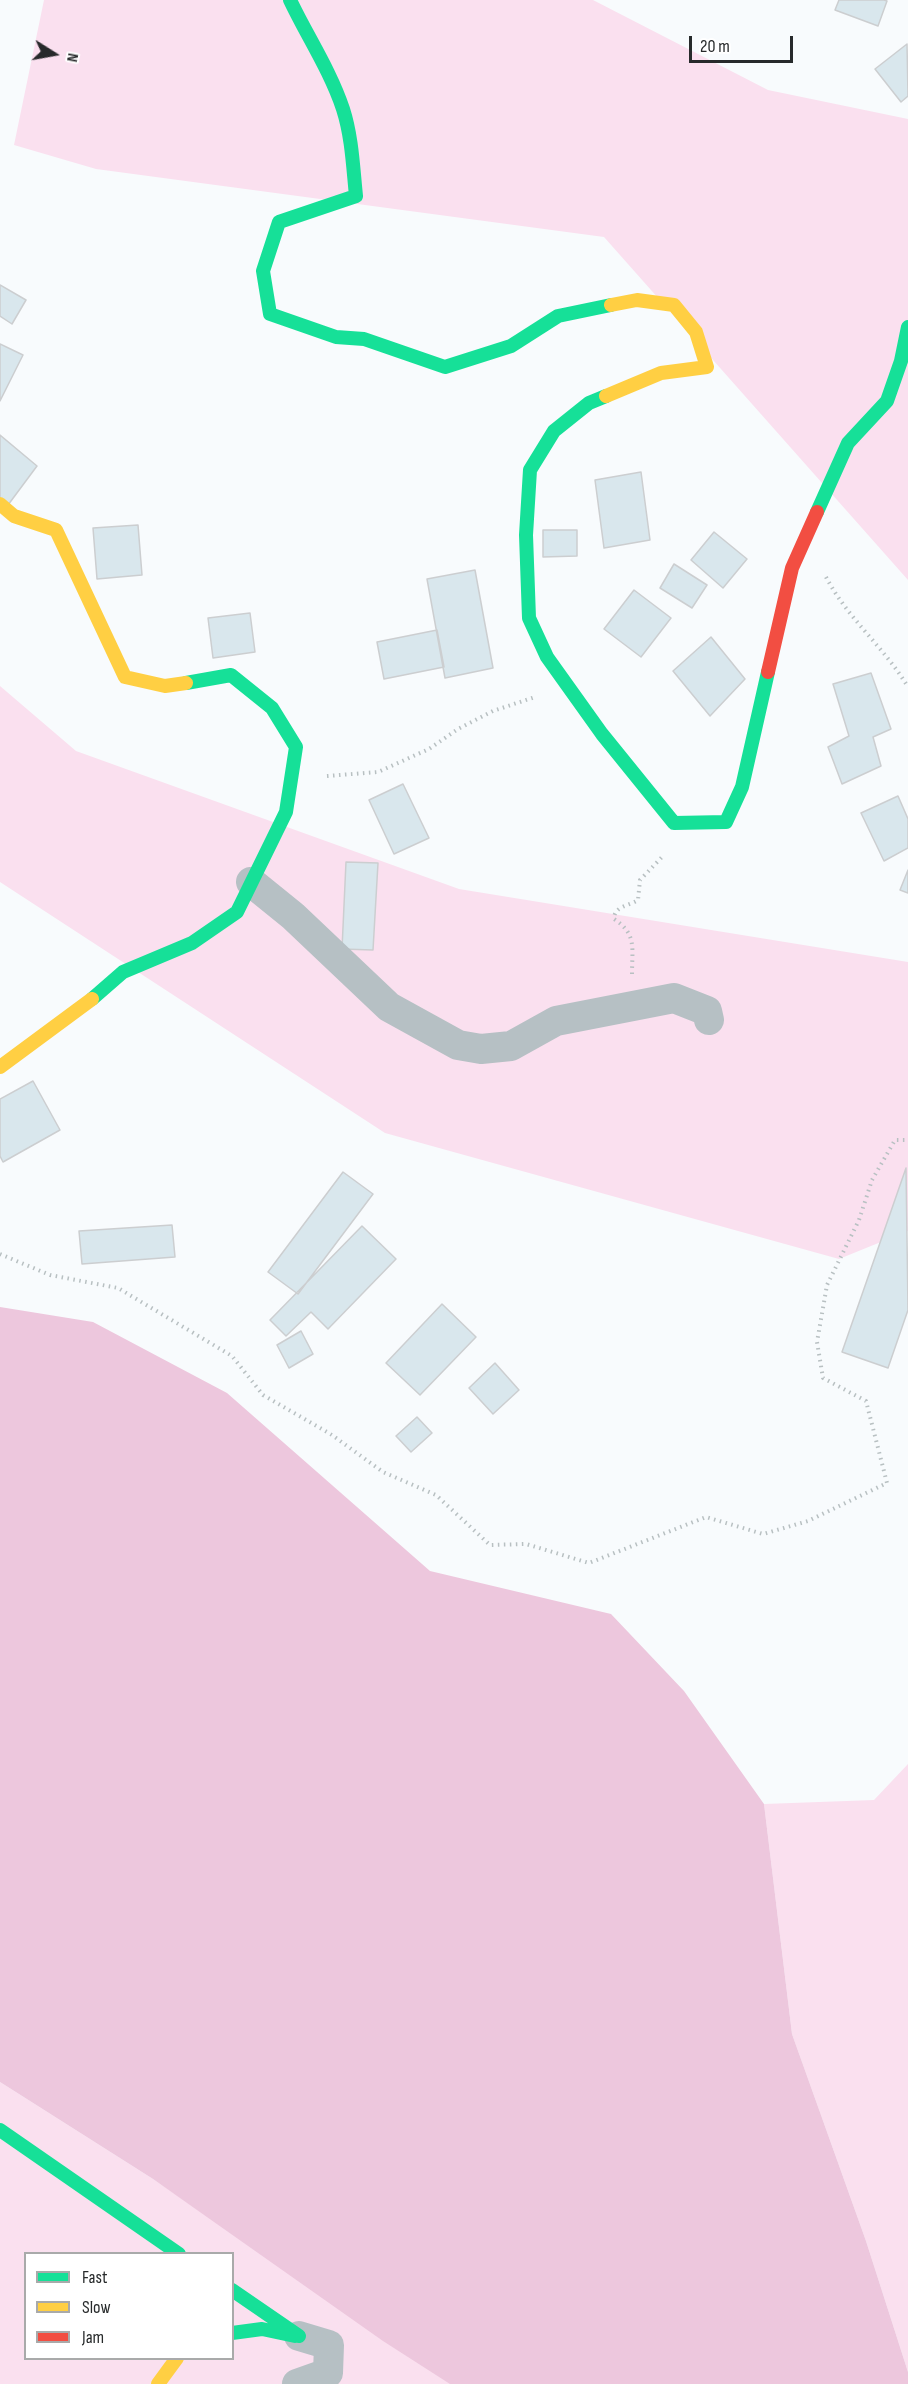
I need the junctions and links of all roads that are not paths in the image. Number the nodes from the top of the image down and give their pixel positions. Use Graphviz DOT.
graph roads {
  1 [pos="290,0"];
  2 [pos="908,327"];
  3 [pos="0,504"];
  4 [pos="251,882"];
  5 [pos="709,1020"];
  6 [pos="0,1067"];
  7 [pos="0,2130"];
  8 [pos="178,2252"];
  9 [pos="234,2291"];
  10 [pos="234,2333"];
  11 [pos="299,2337"];
  12 [pos="176,2360"];
  13 [pos="158,2384"];
  14 [pos="297,2384"];
  1 -- 2 [label="street"];
  3 -- 4 [label="street"];
  4 -- 5 [label="street"];
  4 -- 6 [label="street"];
  7 -- 8 [label="street"];
  9 -- 11 [label="street"];
  10 -- 11 [label="street"];
  11 -- 14 [label="street"];
  12 -- 13 [label="street"];
}
